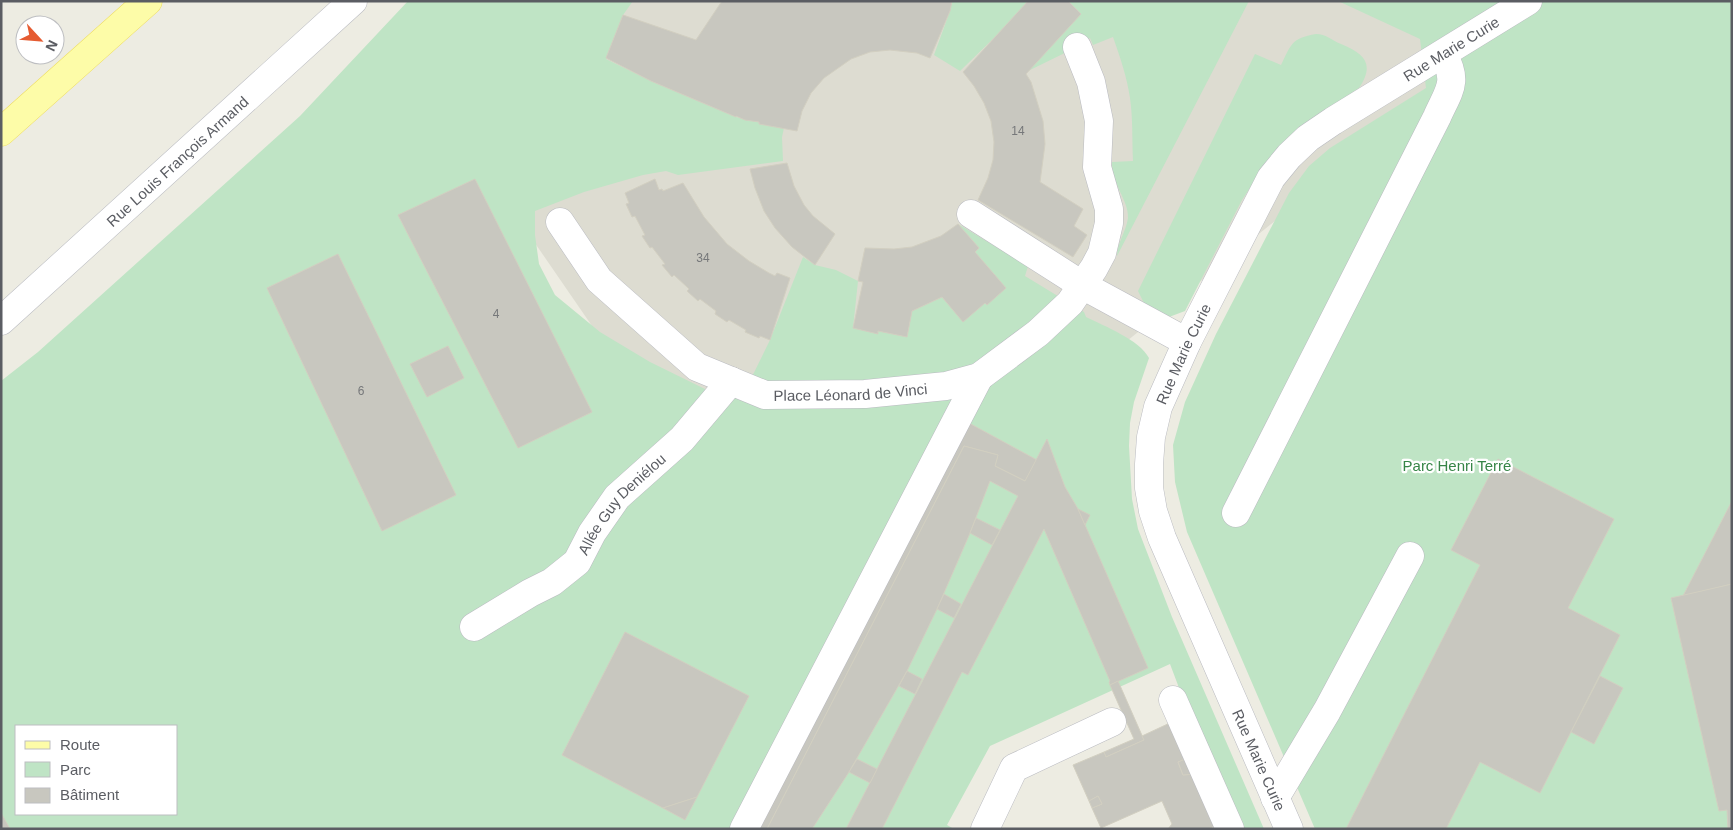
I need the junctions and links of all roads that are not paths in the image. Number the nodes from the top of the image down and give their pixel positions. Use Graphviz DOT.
graph roads {
  1 [pos="148,1"];
  2 [pos="353,1"];
  3 [pos="1528,1"];
  4 [pos="1077,47"];
  5 [pos="1443,54"];
  6 [pos="1,132"];
  7 [pos="971,214"];
  8 [pos="560,222"];
  9 [pos="1082,285"];
  10 [pos="1,321"];
  11 [pos="1187,342"];
  12 [pos="979,377"];
  13 [pos="731,381"];
  14 [pos="1236,513"];
  15 [pos="1410,556"];
  16 [pos="474,627"];
  17 [pos="1173,700"];
  18 [pos="1112,722"];
  19 [pos="1275,798"];
  20 [pos="744,829"];
  21 [pos="985,829"];
  22 [pos="1230,829"];
  23 [pos="1289,829"];
  1 -- 6 [label="main road"];
  2 -- 10 [label="street, Rue Louis François Armand"];
  3 -- 5 [label="street, Rue Marie Curie"];
  4 -- 9 [label="street, Place Léonard de Vinci"];
  5 -- 11 [label="street, Rue Marie Curie"];
  5 -- 14 [label="street"];
  7 -- 9 [label="street"];
  8 -- 13 [label="street, Place Léonard de Vinci"];
  9 -- 11 [label="street"];
  9 -- 12 [label="street, Place Léonard de Vinci"];
  11 -- 19 [label="street, Rue Marie Curie"];
  12 -- 13 [label="street, Place Léonard de Vinci"];
  12 -- 20 [label="street"];
  13 -- 16 [label="street, Allée Guy Deniélou"];
  15 -- 19 [label="street"];
  17 -- 22 [label="street"];
  18 -- 21 [label="street"];
  19 -- 23 [label="street, Rue Marie Curie"];
}
